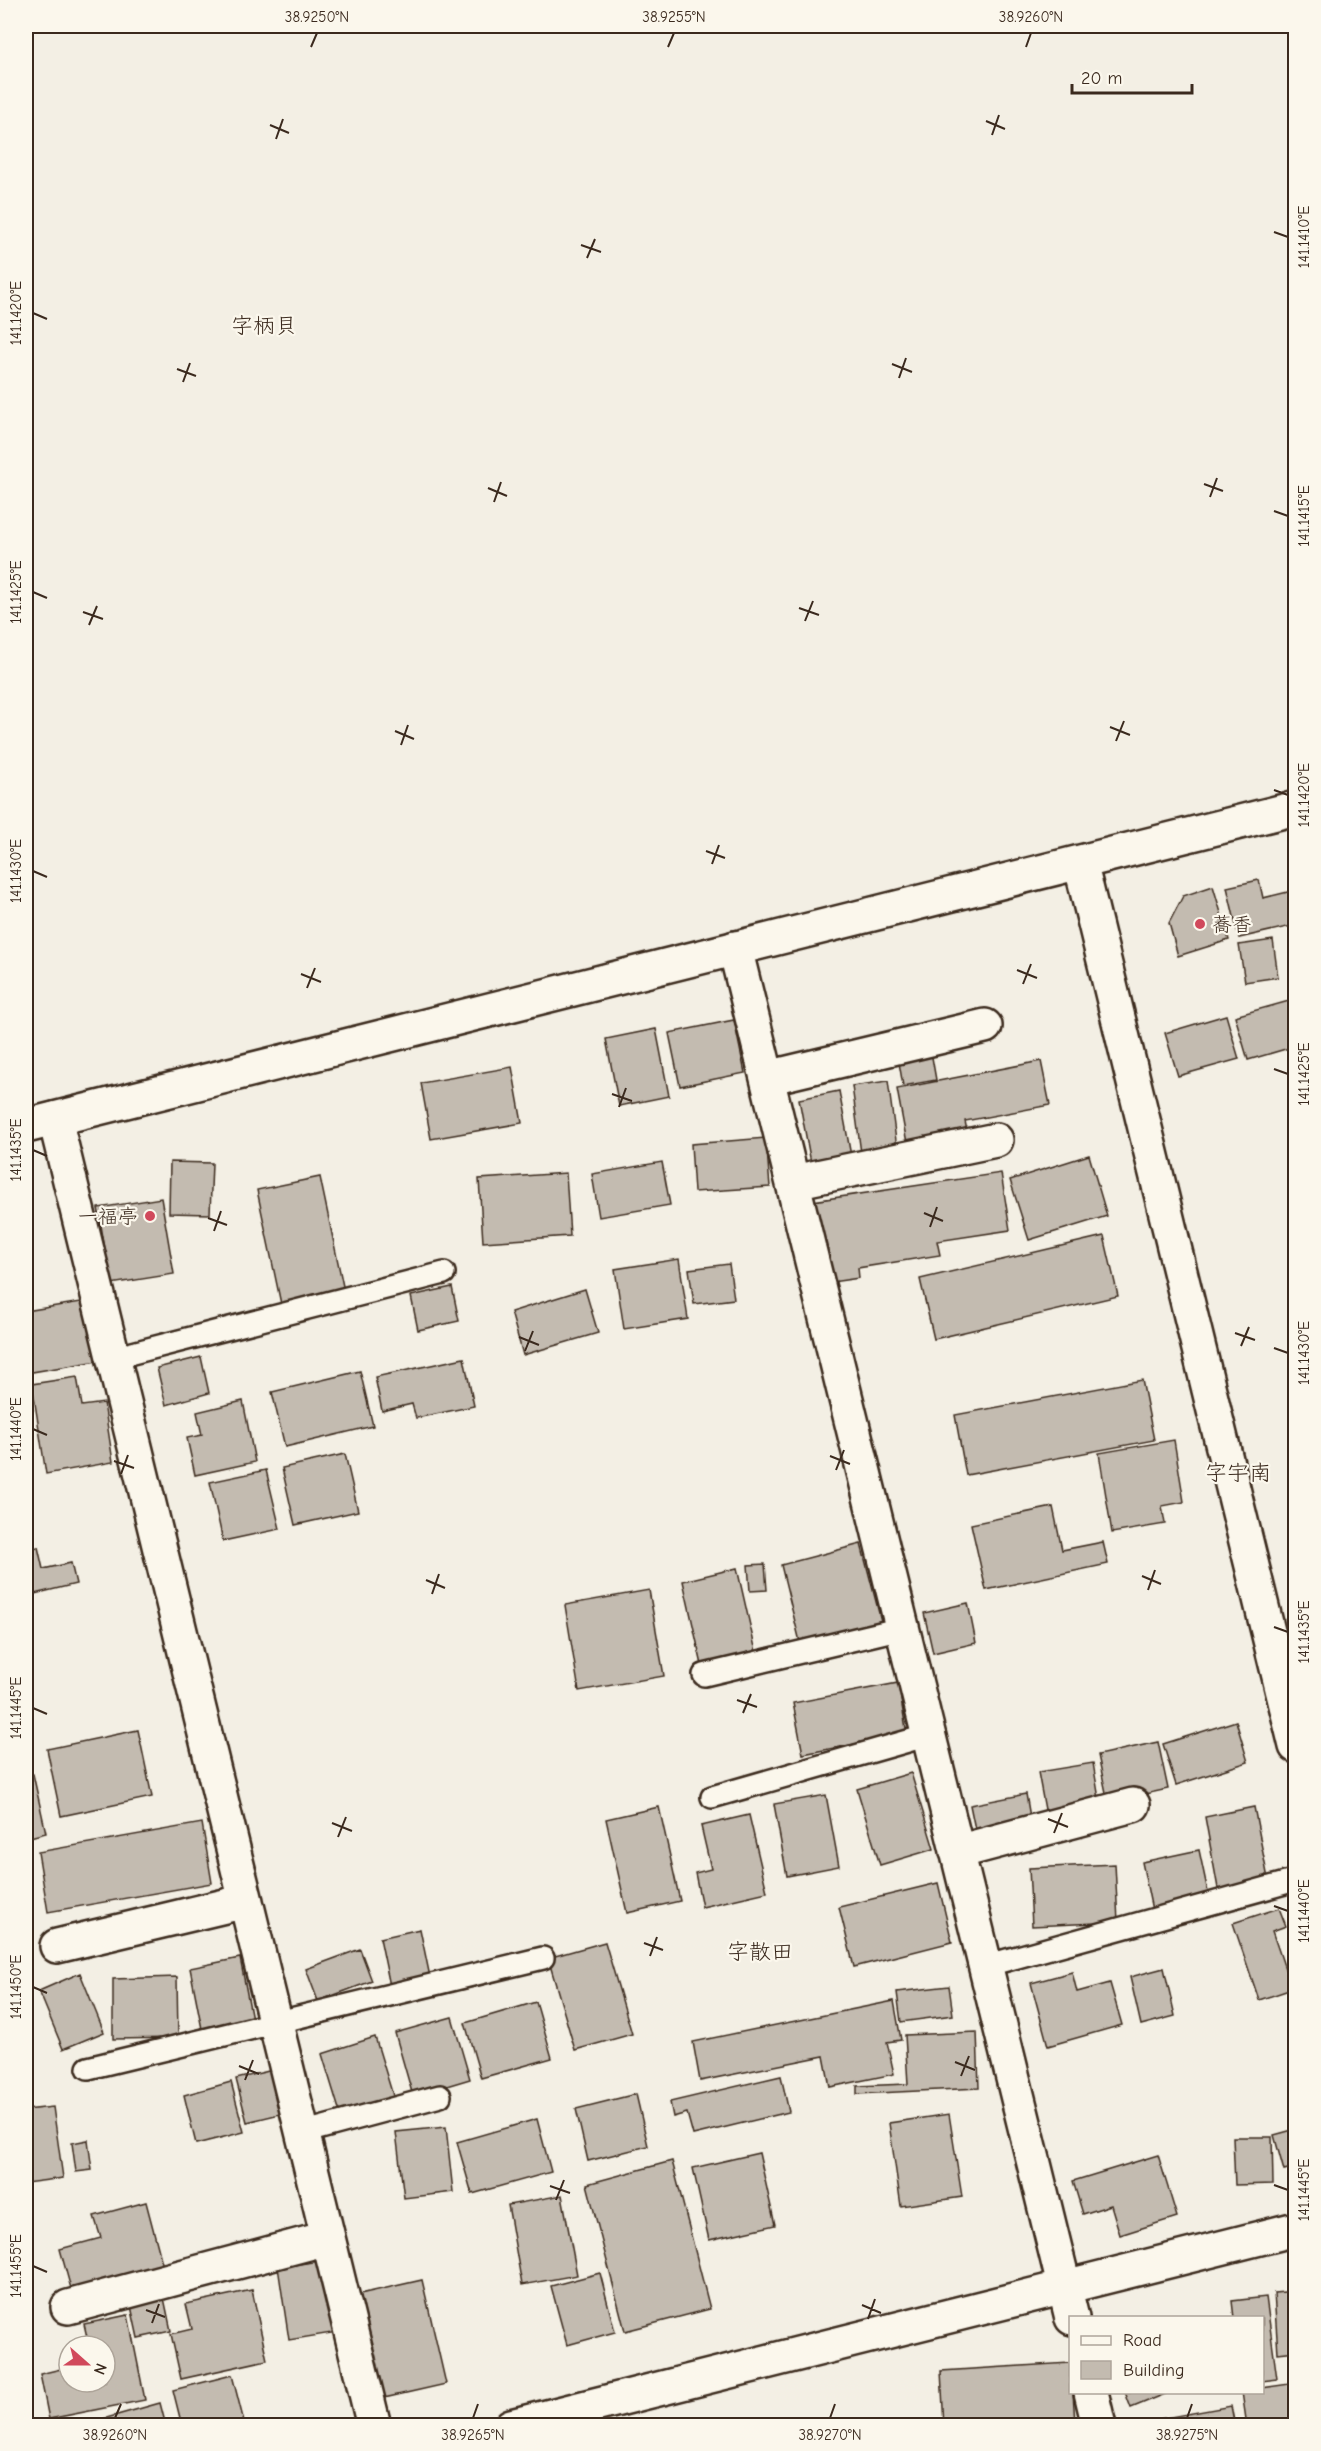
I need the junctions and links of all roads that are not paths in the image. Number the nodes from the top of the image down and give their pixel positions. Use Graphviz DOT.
graph roads {
  1 [pos="1296,808"];
  2 [pos="1080,862"];
  3 [pos="735,948"];
  4 [pos="985,1026"];
  5 [pos="767,1078"];
  6 [pos="40,1122"];
  7 [pos="996,1140"];
  8 [pos="793,1182"];
  9 [pos="444,1273"];
  10 [pos="113,1358"];
  11 [pos="902,1628"];
  12 [pos="704,1675"];
  13 [pos="929,1735"];
  14 [pos="1296,1746"];
  15 [pos="712,1797"];
  16 [pos="1133,1805"];
  17 [pos="957,1852"];
  18 [pos="1296,1880"];
  19 [pos="246,1901"];
  20 [pos="57,1946"];
  21 [pos="543,1958"];
  22 [pos="985,1966"];
  23 [pos="275,2021"];
  24 [pos="88,2068"];
  25 [pos="440,2096"];
  26 [pos="302,2133"];
  27 [pos="1296,2229"];
  28 [pos="327,2238"];
  29 [pos="1064,2286"];
  30 [pos="68,2307"];
  31 [pos="1072,2316"];
  32 [pos="1091,2394"];
  33 [pos="374,2426"];
  34 [pos="511,2426"];
  35 [pos="1099,2426"];
  1 -- 2 [label="street"];
  2 -- 3 [label="street"];
  2 -- 14 [label="street"];
  3 -- 5 [label="street"];
  3 -- 6 [label="street"];
  4 -- 5 [label="street"];
  5 -- 8 [label="street"];
  6 -- 10 [label="street"];
  7 -- 8 [label="street"];
  8 -- 11 [label="street"];
  9 -- 10 [label="lane"];
  10 -- 19 [label="street"];
  11 -- 12 [label="lane"];
  11 -- 13 [label="street"];
  13 -- 15 [label="lane"];
  13 -- 17 [label="street"];
  16 -- 17 [label="street"];
  17 -- 22 [label="street"];
  18 -- 22 [label="lane"];
  19 -- 20 [label="street"];
  19 -- 23 [label="street"];
  21 -- 23 [label="lane"];
  22 -- 29 [label="street"];
  23 -- 24 [label="lane"];
  23 -- 26 [label="street"];
  25 -- 26 [label="lane"];
  26 -- 28 [label="street"];
  27 -- 29 [label="street"];
  28 -- 30 [label="street"];
  28 -- 33 [label="street"];
  29 -- 31 [label="street"];
  29 -- 34 [label="street"];
  32 -- 35 [label="street"];
}
